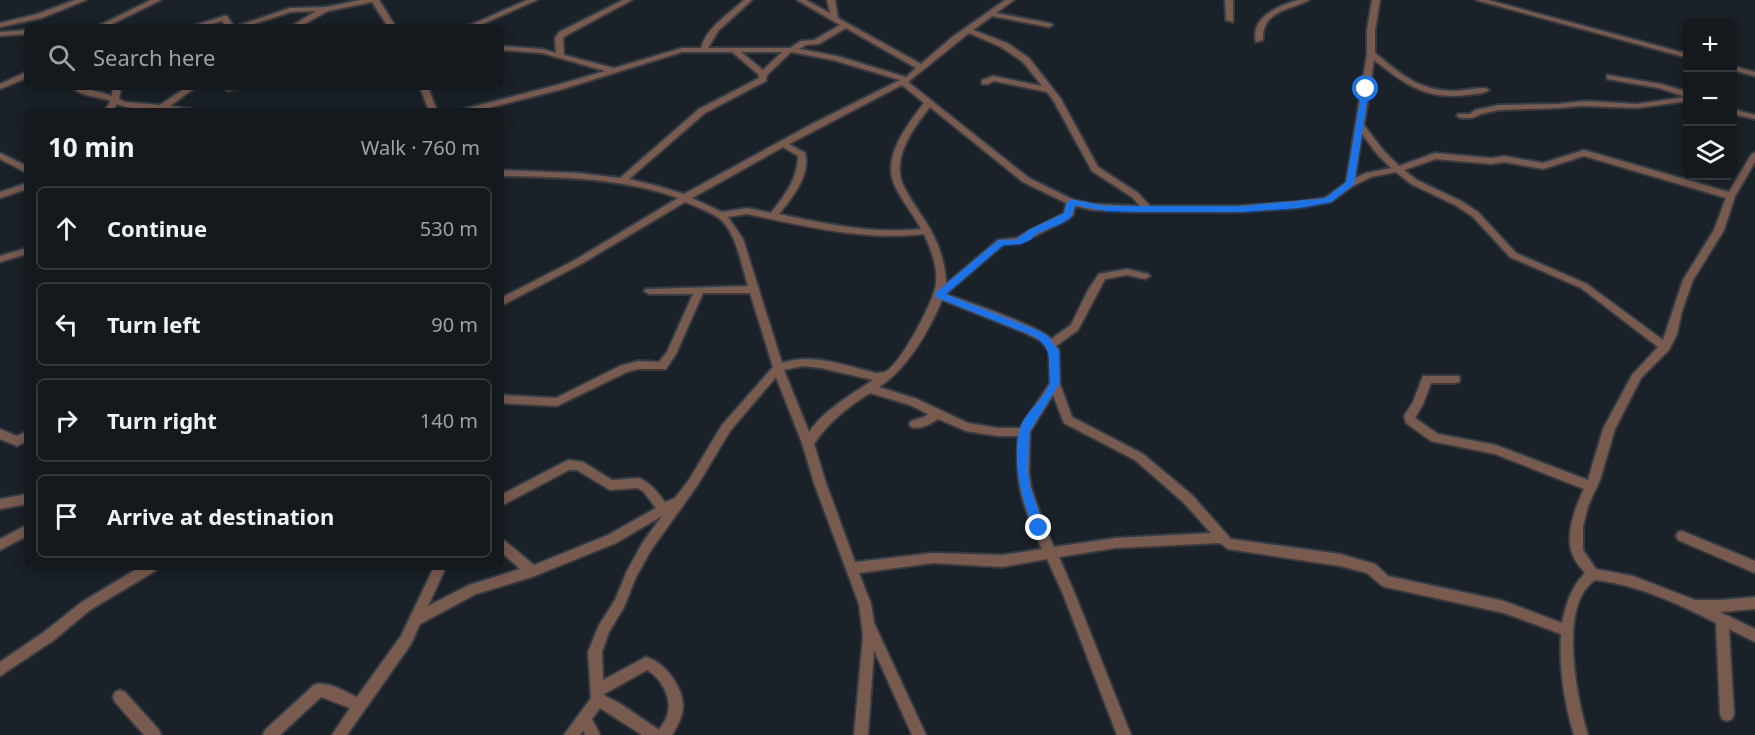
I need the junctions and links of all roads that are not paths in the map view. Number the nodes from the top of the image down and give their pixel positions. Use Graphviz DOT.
graph roads {
  1 [pos="82,0"];
  2 [pos="157,0"];
  3 [pos="373,0"];
  4 [pos="533,0"];
  5 [pos="628,0"];
  6 [pos="748,0"];
  7 [pos="801,0"];
  8 [pos="831,0"];
  9 [pos="1010,0"];
  10 [pos="1229,0"];
  11 [pos="1305,0"];
  12 [pos="1376,0"];
  13 [pos="1480,0"];
  14 [pos="516,4"];
  15 [pos="326,9"];
  16 [pos="990,14"];
  17 [pos="118,17"];
  18 [pos="835,20"];
  19 [pos="1230,20"];
  20 [pos="105,24"];
  21 [pos="119,24"];
  22 [pos="204,24"];
  23 [pos="228,24"];
  24 [pos="246,24"];
  25 [pos="299,24"];
  26 [pos="390,24"];
  27 [pos="476,24"];
  28 [pos="0,25"];
  29 [pos="1049,25"];
  30 [pos="844,26"];
  31 [pos="968,30"];
  32 [pos="24,32"];
  33 [pos="0,34"];
  34 [pos="1259,40"];
  35 [pos="504,48"];
  36 [pos="704,50"];
  37 [pos="791,50"];
  38 [pos="735,52"];
  39 [pos="1371,54"];
  40 [pos="1683,55"];
  41 [pos="560,56"];
  42 [pos="922,68"];
  43 [pos="1737,69"];
  44 [pos="611,70"];
  45 [pos="763,74"];
  46 [pos="1755,74"];
  47 [pos="24,76"];
  48 [pos="1610,78"];
  49 [pos="905,81"];
  50 [pos="985,82"];
  51 [pos="0,87"];
  52 [pos="80,90"];
  53 [pos="117,90"];
  54 [pos="188,90"];
  55 [pos="425,90"];
  56 [pos="1051,90"];
  57 [pos="1485,90"];
  58 [pos="1683,93"];
  59 [pos="1683,100"];
  60 [pos="115,101"];
  61 [pos="928,104"];
  62 [pos="110,108"];
  63 [pos="162,108"];
  64 [pos="432,108"];
  65 [pos="479,108"];
  66 [pos="1737,112"];
  67 [pos="1461,116"];
  68 [pos="1755,117"];
  69 [pos="1359,124"];
  70 [pos="784,144"];
  71 [pos="1755,155"];
  72 [pos="0,156"];
  73 [pos="24,168"];
  74 [pos="1397,169"];
  75 [pos="504,172"];
  76 [pos="622,181"];
  77 [pos="1350,184"];
  78 [pos="24,187"];
  79 [pos="0,195"];
  80 [pos="1731,196"];
  81 [pos="686,197"];
  82 [pos="1071,202"];
  83 [pos="1148,209"];
  84 [pos="721,215"];
  85 [pos="774,215"];
  86 [pos="927,231"];
  87 [pos="24,252"];
  88 [pos="0,259"];
  89 [pos="1144,276"];
  90 [pos="753,289"];
  91 [pos="649,291"];
  92 [pos="699,291"];
  93 [pos="939,295"];
  94 [pos="504,300"];
  95 [pos="1051,344"];
  96 [pos="1665,348"];
  97 [pos="778,368"];
  98 [pos="886,376"];
  99 [pos="1455,379"];
  100 [pos="1054,384"];
  101 [pos="867,388"];
  102 [pos="504,399"];
  103 [pos="937,414"];
  104 [pos="915,424"];
  105 [pos="1024,432"];
  106 [pos="0,434"];
  107 [pos="24,438"];
  108 [pos="808,443"];
  109 [pos="1590,486"];
  110 [pos="684,495"];
  111 [pos="504,499"];
  112 [pos="24,500"];
  113 [pos="0,504"];
  114 [pos="664,509"];
  115 [pos="24,533"];
  116 [pos="1682,536"];
  117 [pos="1223,538"];
  118 [pos="0,545"];
  119 [pos="504,547"];
  120 [pos="1051,555"];
  121 [pos="1755,567"];
  122 [pos="851,568"];
  123 [pos="146,570"];
  124 [pos="440,570"];
  125 [pos="532,571"];
  126 [pos="1592,574"];
  127 [pos="1755,603"];
  128 [pos="1690,604"];
  129 [pos="417,619"];
  130 [pos="1722,619"];
  131 [pos="868,622"];
  132 [pos="1568,631"];
  133 [pos="1755,636"];
  134 [pos="0,670"];
  135 [pos="598,695"];
  136 [pos="120,697"];
  137 [pos="359,705"];
  138 [pos="1727,714"];
  139 [pos="584,718"];
  140 [pos="153,735"];
  141 [pos="270,735"];
  142 [pos="339,735"];
  143 [pos="571,735"];
  144 [pos="593,735"];
  145 [pos="654,735"];
  146 [pos="664,735"];
  147 [pos="861,735"];
  148 [pos="919,735"];
  149 [pos="1124,735"];
  150 [pos="1581,735"];
  1 -- 28 [label="street"];
  2 -- 17 [label="street"];
  3 -- 15 [label="street"];
  3 -- 26 [label="street"];
  4 -- 14 [label="street"];
  5 -- 41 [label="street"];
  6 -- 36 [label="street"];
  7 -- 18 [label="street"];
  8 -- 18 [label="street"];
  9 -- 16 [label="street"];
  10 -- 19 [label="street"];
  11 -- 34 [label="street"];
  12 -- 39 [label="street"];
  13 -- 40 [label="street"];
  14 -- 27 [label="street"];
  15 -- 24 [label="street"];
  15 -- 25 [label="street"];
  16 -- 29 [label="street"];
  16 -- 31 [label="street"];
  17 -- 20 [label="street"];
  17 -- 21 [label="street"];
  18 -- 30 [label="street"];
  22 -- 23 [label="street"];
  30 -- 37 [label="street"];
  30 -- 42 [label="street"];
  31 -- 42 [label="street"];
  31 -- 56 [label="street"];
  32 -- 33 [label="street"];
  35 -- 41 [label="street"];
  36 -- 38 [label="street"];
  36 -- 44 [label="street"];
  37 -- 38 [label="street"];
  37 -- 45 [label="street"];
  37 -- 49 [label="street"];
  38 -- 45 [label="street"];
  39 -- 57 [label="street"];
  39 -- 69 [label="street"];
  41 -- 44 [label="street"];
  42 -- 49 [label="street"];
  43 -- 46 [label="street"];
  44 -- 65 [label="street"];
  45 -- 76 [label="street"];
  47 -- 51 [label="street"];
  48 -- 58 [label="street"];
  49 -- 61 [label="street"];
  49 -- 70 [label="street"];
  50 -- 56 [label="street"];
  52 -- 60 [label="street"];
  53 -- 60 [label="street"];
  54 -- 63 [label="street"];
  55 -- 64 [label="street"];
  56 -- 83 [label="street"];
  59 -- 67 [label="street"];
  60 -- 62 [label="street"];
  60 -- 63 [label="street"];
  61 -- 82 [label="street"];
  61 -- 86 [label="street"];
  66 -- 68 [label="street"];
  69 -- 74 [label="street"];
  69 -- 77 [label="street"];
  70 -- 81 [label="street"];
  70 -- 85 [label="street"];
  71 -- 80 [label="street"];
  72 -- 73 [label="street"];
  74 -- 77 [label="street"];
  74 -- 80 [label="street"];
  74 -- 96 [label="street"];
  75 -- 76 [label="street"];
  76 -- 81 [label="street"];
  77 -- 83 [label="street"];
  78 -- 79 [label="street"];
  80 -- 96 [label="street"];
  81 -- 84 [label="street"];
  81 -- 94 [label="street"];
  82 -- 83 [label="street"];
  82 -- 93 [label="street"];
  84 -- 85 [label="street"];
  84 -- 90 [label="street"];
  85 -- 86 [label="street"];
  86 -- 93 [label="street"];
  87 -- 88 [label="street"];
  89 -- 95 [label="street"];
  90 -- 92 [label="street"];
  90 -- 97 [label="street"];
  91 -- 92 [label="street"];
  92 -- 102 [label="street"];
  93 -- 95 [label="street"];
  93 -- 98 [label="street"];
  95 -- 100 [label="street"];
  96 -- 109 [label="street"];
  97 -- 98 [label="street"];
  97 -- 108 [label="street"];
  97 -- 110 [label="street"];
  98 -- 101 [label="street"];
  99 -- 109 [label="street"];
  100 -- 105 [label="street"];
  100 -- 117 [label="street"];
  101 -- 103 [label="street"];
  101 -- 108 [label="street"];
  103 -- 104 [label="street"];
  103 -- 105 [label="street"];
  105 -- 120 [label="street"];
  106 -- 107 [label="street"];
  108 -- 122 [label="street"];
  109 -- 126 [label="street"];
  110 -- 114 [label="street"];
  110 -- 135 [label="street"];
  111 -- 114 [label="street"];
  112 -- 113 [label="street"];
  114 -- 125 [label="street"];
  115 -- 118 [label="street"];
  116 -- 121 [label="street"];
  117 -- 120 [label="street"];
  117 -- 132 [label="street"];
  119 -- 125 [label="street"];
  120 -- 122 [label="street"];
  120 -- 149 [label="street"];
  122 -- 131 [label="street"];
  123 -- 134 [label="street"];
  124 -- 129 [label="street"];
  125 -- 129 [label="street"];
  126 -- 128 [label="street"];
  126 -- 132 [label="street"];
  127 -- 128 [label="street"];
  128 -- 130 [label="street"];
  129 -- 137 [label="street"];
  130 -- 133 [label="street"];
  130 -- 138 [label="street"];
  131 -- 147 [label="street"];
  131 -- 148 [label="street"];
  132 -- 150 [label="street"];
  135 -- 139 [label="street"];
  135 -- 145 [label="street"];
  135 -- 146 [label="street"];
  136 -- 140 [label="street"];
  137 -- 141 [label="street"];
  137 -- 142 [label="street"];
  139 -- 143 [label="street"];
  139 -- 144 [label="street"];
}
